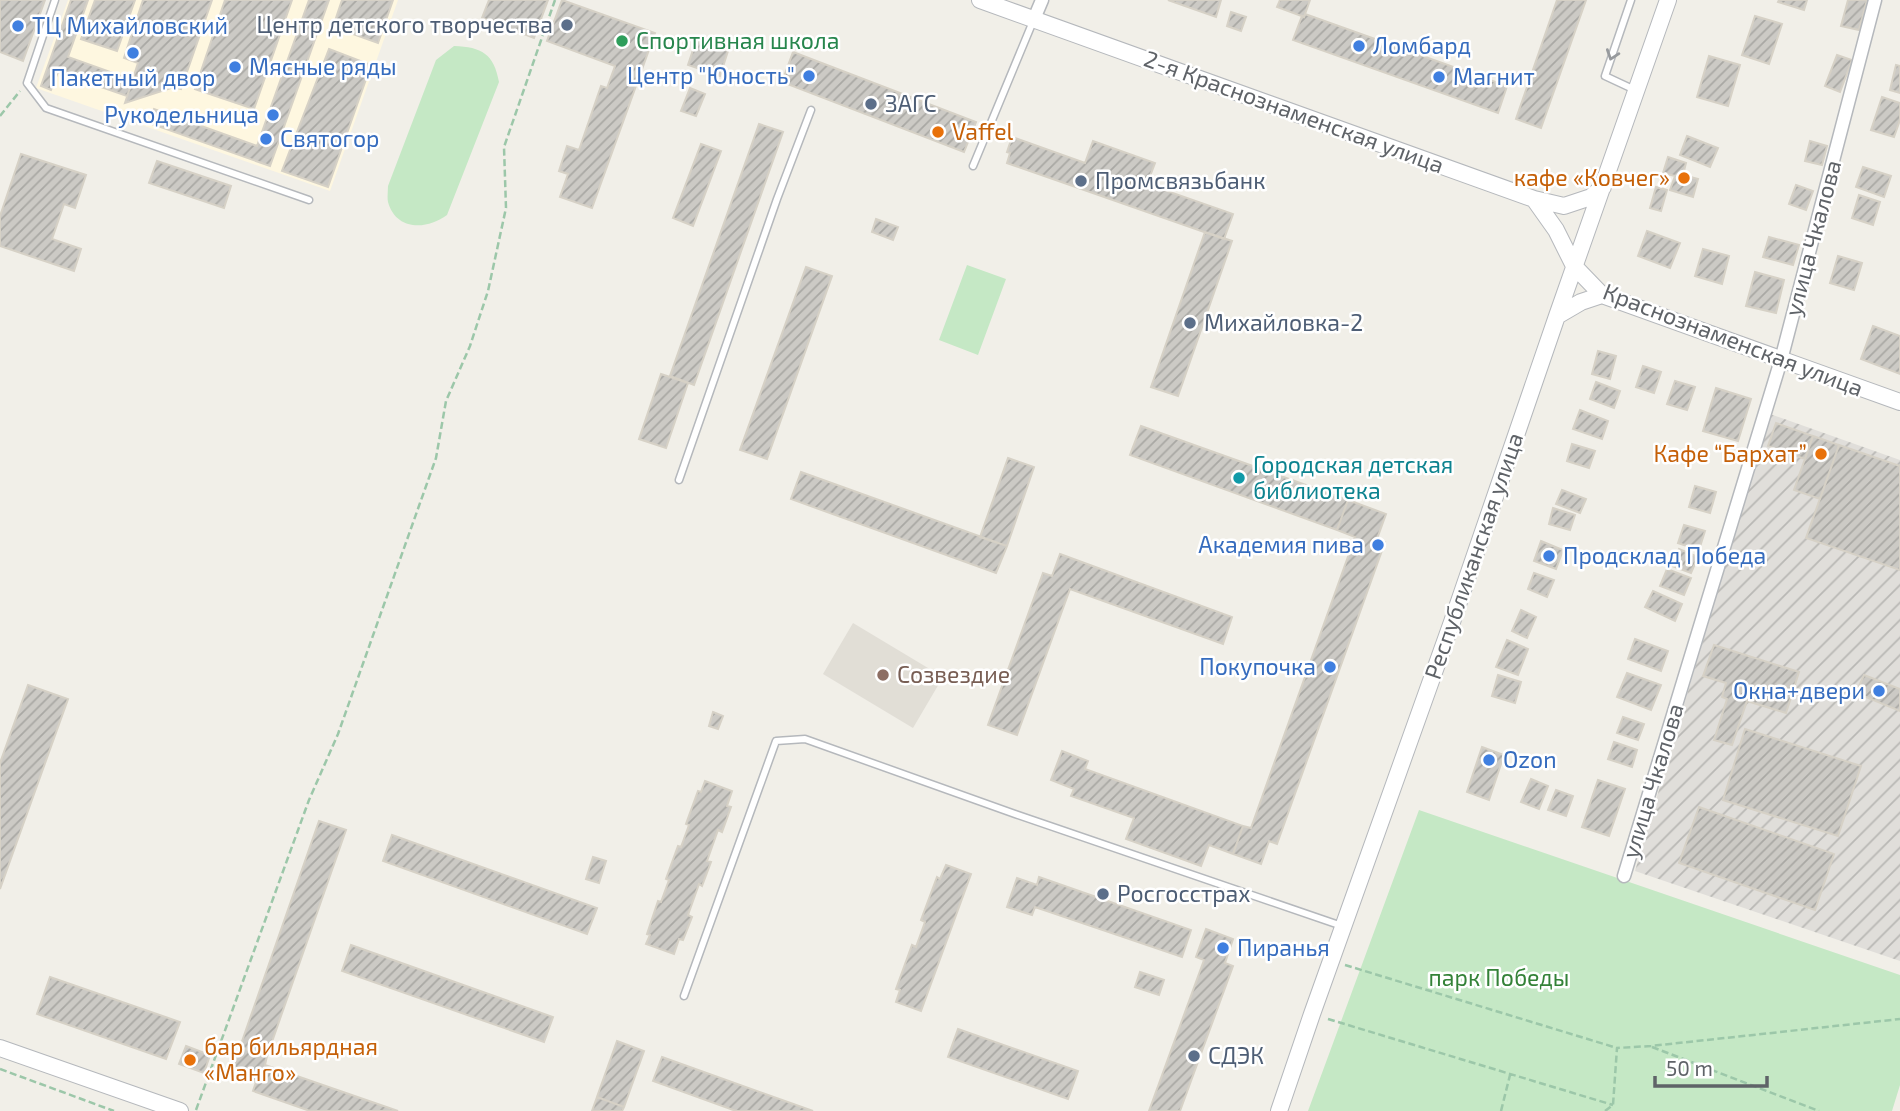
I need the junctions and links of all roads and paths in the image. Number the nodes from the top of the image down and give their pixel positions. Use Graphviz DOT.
graph roads {
  1 [pos="55,0"];
  2 [pos="555,0"];
  3 [pos="980,0"];
  4 [pos="1042,0"];
  5 [pos="1631,0"];
  6 [pos="1668,0"];
  7 [pos="1875,0"];
  8 [pos="1034,19"];
  9 [pos="27,83"];
  10 [pos="1636,90"];
  11 [pos="811,110"];
  12 [pos="0,117"];
  13 [pos="973,166"];
  14 [pos="1603,187"];
  15 [pos="1534,199"];
  16 [pos="309,200"];
  17 [pos="1574,266"];
  18 [pos="1602,295"];
  19 [pos="1557,316"];
  20 [pos="1781,360"];
  21 [pos="1900,402"];
  22 [pos="679,480"];
  23 [pos="1625,876"];
  24 [pos="1343,926"];
  25 [pos="1331,960"];
  26 [pos="684,996"];
  27 [pos="1312,1014"];
  28 [pos="1900,1019"];
  29 [pos="1651,1046"];
  30 [pos="0,1048"];
  31 [pos="1617,1048"];
  32 [pos="0,1069"];
  33 [pos="1510,1075"];
  34 [pos="1613,1105"];
  35 [pos="114,1111"];
  36 [pos="180,1111"];
  37 [pos="196,1111"];
  38 [pos="1279,1111"];
  39 [pos="1501,1111"];
  40 [pos="1605,1111"];
  41 [pos="1819,1111"];
  1 -- 9 [label="lane"];
  2 -- 37 [label="path"];
  3 -- 8 [label="street, 2-я Краснознаменская улица"];
  4 -- 8 [label="street"];
  5 -- 10 [label="lane, one-way"];
  6 -- 10 [label="street, Республиканская улица"];
  7 -- 20 [label="street, улица Чкалова"];
  8 -- 13 [label="lane"];
  8 -- 15 [label="street, 2-я Краснознаменская улица"];
  9 -- 12 [label="path"];
  9 -- 16 [label="lane"];
  10 -- 14 [label="street, Республиканская улица"];
  11 -- 22 [label="lane"];
  14 -- 15 [label="street, 2-я Краснознаменская улица"];
  14 -- 17 [label="street, Республиканская улица"];
  15 -- 17 [label="street"];
  17 -- 18 [label="street, Краснознаменская улица"];
  17 -- 19 [label="street, Республиканская улица"];
  18 -- 19 [label="street"];
  18 -- 20 [label="street, Краснознаменская улица"];
  19 -- 24 [label="street, Республиканская улица"];
  20 -- 21 [label="street, Краснознаменская улица"];
  20 -- 23 [label="street, улица Чкалова"];
  24 -- 25 [label="street, Республиканская улица"];
  24 -- 26 [label="lane"];
  25 -- 27 [label="street, Республиканская улица"];
  25 -- 31 [label="path"];
  27 -- 33 [label="path"];
  27 -- 38 [label="street, Республиканская улица"];
  28 -- 29 [label="path"];
  29 -- 31 [label="path"];
  29 -- 41 [label="path"];
  30 -- 36 [label="street"];
  31 -- 34 [label="path"];
  32 -- 35 [label="path"];
  33 -- 34 [label="path"];
  33 -- 39 [label="path"];
  34 -- 40 [label="path"];
}
